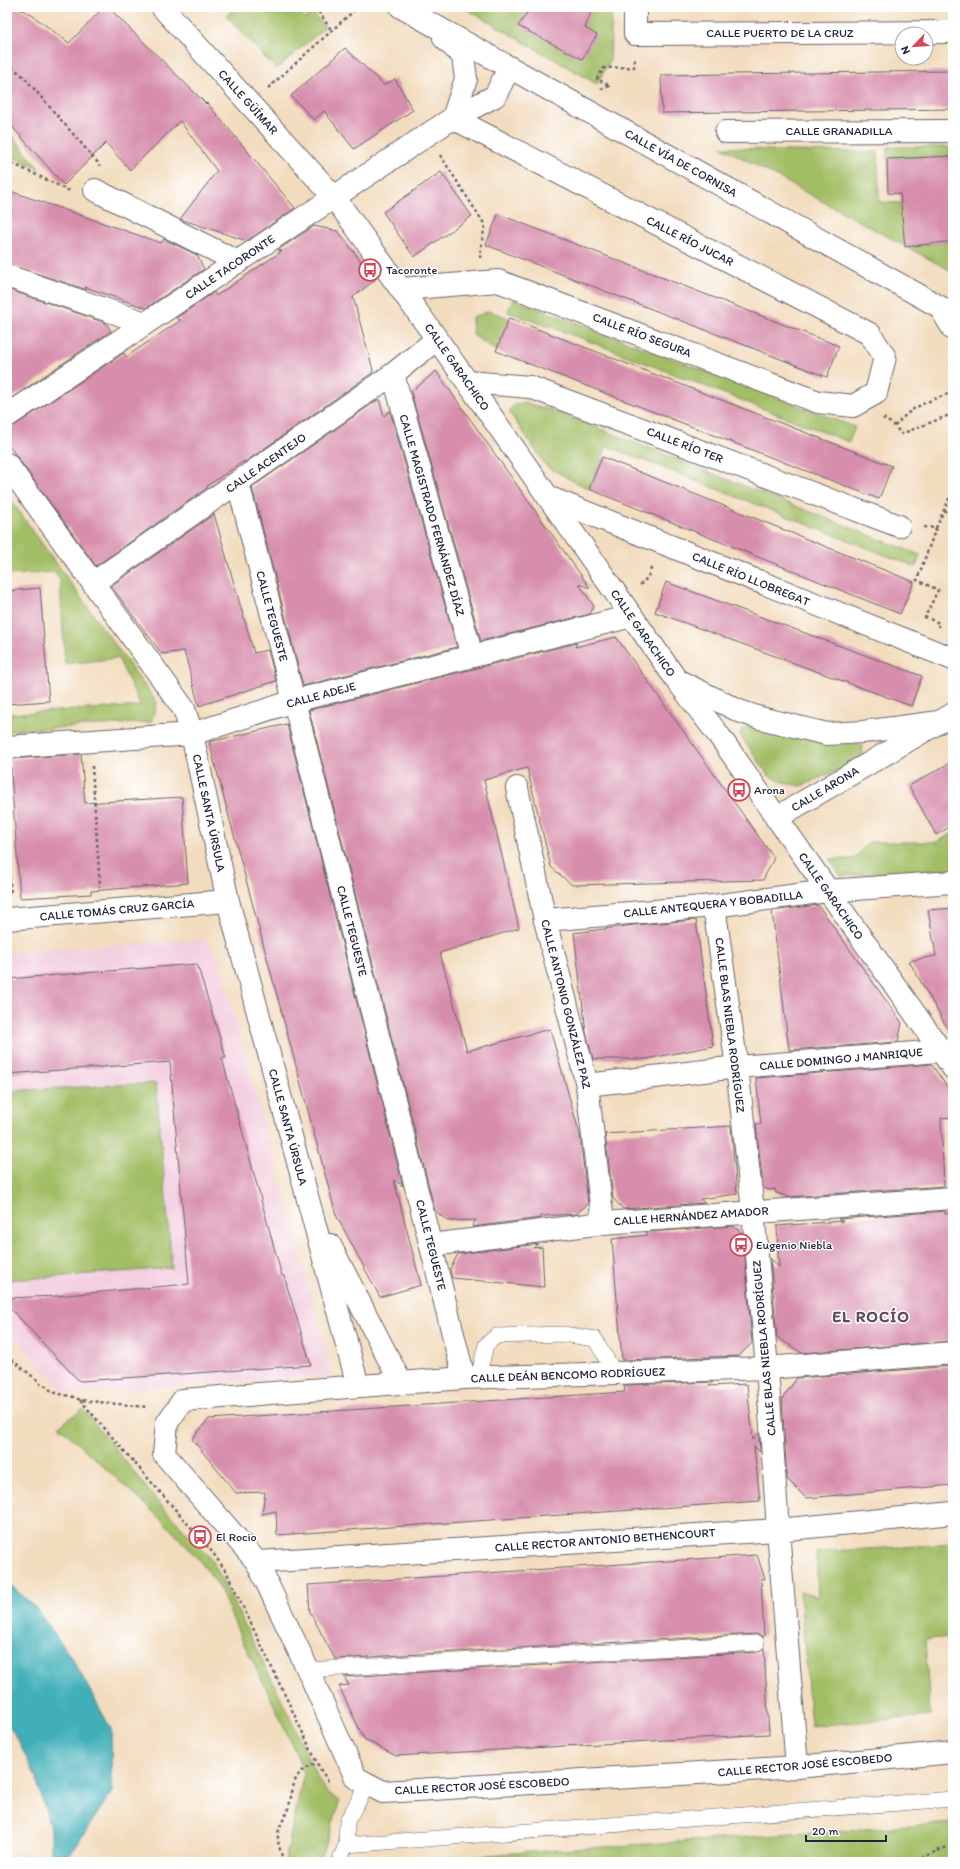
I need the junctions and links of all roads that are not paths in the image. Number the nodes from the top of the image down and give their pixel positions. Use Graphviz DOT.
graph roads {
  1 [pos="162,7"];
  2 [pos="401,7"];
  3 [pos="635,7"];
  4 [pos="424,20"];
  5 [pos="953,32"];
  6 [pos="509,68"];
  7 [pos="453,118"];
  8 [pos="953,131"];
  9 [pos="726,132"];
  10 [pos="95,190"];
  11 [pos="334,197"];
  12 [pos="238,262"];
  13 [pos="7,276"];
  14 [pos="402,289"];
  15 [pos="145,323"];
  16 [pos="953,329"];
  17 [pos="437,339"];
  18 [pos="393,374"];
  19 [pos="468,382"];
  20 [pos="876,393"];
  21 [pos="7,416"];
  22 [pos="7,464"];
  23 [pos="238,483"];
  24 [pos="550,498"];
  25 [pos="899,526"];
  26 [pos="93,583"];
  27 [pos="627,608"];
  28 [pos="472,656"];
  29 [pos="953,659"];
  30 [pos="676,680"];
  31 [pos="294,701"];
  32 [pos="760,718"];
  33 [pos="946,718"];
  34 [pos="863,732"];
  35 [pos="192,734"];
  36 [pos="720,737"];
  37 [pos="7,748"];
  38 [pos="874,759"];
  39 [pos="517,788"];
  40 [pos="776,818"];
  41 [pos="953,882"];
  42 [pos="827,891"];
  43 [pos="228,901"];
  44 [pos="714,906"];
  45 [pos="10,918"];
  46 [pos="545,920"];
  47 [pos="947,1050"];
  48 [pos="737,1067"];
  49 [pos="953,1068"];
  50 [pos="587,1085"];
  51 [pos="953,1198"];
  52 [pos="310,1209"];
  53 [pos="753,1212"];
  54 [pos="603,1222"];
  55 [pos="431,1245"];
  56 [pos="953,1353"];
  57 [pos="767,1368"];
  58 [pos="614,1372"];
  59 [pos="471,1378"];
  60 [pos="401,1383"];
  61 [pos="358,1386"];
  62 [pos="179,1405"];
  63 [pos="953,1513"];
  64 [pos="778,1530"];
  65 [pos="257,1562"];
  66 [pos="757,1643"];
  67 [pos="308,1670"];
  68 [pos="953,1752"];
  69 [pos="797,1767"];
  70 [pos="368,1784"];
  71 [pos="953,1799"];
  72 [pos="346,1845"];
  73 [pos="339,1862"];
  1 -- 11 [label="street, CALLE GÜÍMAR"];
  2 -- 4 [label="street, CALLE VÍA DE CORNISA"];
  3 -- 5 [label="street, CALLE PUERTO DE LA CRUZ"];
  4 -- 6 [label="street, CALLE VÍA DE CORNISA"];
  4 -- 7 [label="street"];
  6 -- 7 [label="street, CALLE TACORONTE"];
  6 -- 16 [label="street, CALLE VÍA DE CORNISA"];
  7 -- 11 [label="street, CALLE TACORONTE"];
  7 -- 20 [label="street, CALLE RÍO JUCAR"];
  8 -- 9 [label="street, CALLE GRANADILLA"];
  10 -- 12 [label="street"];
  11 -- 12 [label="street, CALLE TACORONTE"];
  11 -- 14 [label="street, CALLE GARACHICO"];
  12 -- 15 [label="street, CALLE TACORONTE"];
  13 -- 15 [label="street"];
  14 -- 17 [label="street, CALLE GARACHICO"];
  14 -- 20 [label="street, CALLE RÍO SEGURA"];
  15 -- 21 [label="street, CALLE TACORONTE"];
  17 -- 18 [label="street, CALLE ACENTEJO"];
  17 -- 19 [label="street, CALLE GARACHICO"];
  18 -- 23 [label="street, CALLE ACENTEJO"];
  18 -- 28 [label="street, CALLE MAGISTRADO FERNÁNDEZ DÍAZ"];
  19 -- 24 [label="street, CALLE GARACHICO"];
  19 -- 25 [label="street, CALLE RÍO TER"];
  22 -- 26 [label="street, CALLE SANTA ÚRSULA"];
  23 -- 26 [label="street, CALLE ACENTEJO"];
  23 -- 31 [label="street, CALLE TEGUESTE"];
  24 -- 27 [label="street, CALLE GARACHICO"];
  24 -- 29 [label="street, CALLE RÍO LLOBREGAT"];
  26 -- 35 [label="street, CALLE SANTA ÚRSULA"];
  27 -- 28 [label="street, CALLE ADEJE"];
  27 -- 30 [label="street, CALLE GARACHICO"];
  28 -- 31 [label="street, CALLE ADEJE"];
  30 -- 32 [label="street, CALLE ARONA"];
  30 -- 36 [label="street, CALLE GARACHICO"];
  31 -- 35 [label="street, CALLE ADEJE"];
  31 -- 55 [label="street, CALLE TEGUESTE"];
  32 -- 34 [label="street, CALLE ARONA"];
  32 -- 36 [label="street"];
  33 -- 34 [label="street, CALLE ARONA"];
  33 -- 38 [label="street, CALLE ARONA"];
  34 -- 38 [label="street"];
  35 -- 37 [label="street, CALLE ADEJE"];
  35 -- 43 [label="street, CALLE SANTA ÚRSULA"];
  36 -- 40 [label="street, CALLE GARACHICO"];
  38 -- 40 [label="street, CALLE ARONA"];
  39 -- 46 [label="street, CALLE ANTONIO GONZÁLEZ PAZ"];
  40 -- 42 [label="street, CALLE GARACHICO"];
  41 -- 42 [label="street, CALLE ANTEQUERA Y BOBADILLA"];
  42 -- 44 [label="street, CALLE ANTEQUERA Y BOBADILLA"];
  42 -- 47 [label="street, CALLE GARACHICO"];
  43 -- 45 [label="street, CALLE TOMÁS CRUZ GARCÍA"];
  43 -- 52 [label="street, CALLE SANTA ÚRSULA"];
  44 -- 46 [label="street, CALLE ANTEQUERA Y BOBADILLA"];
  44 -- 48 [label="street, CALLE BLAS NIEBLA RODRÍGUEZ"];
  46 -- 50 [label="street, CALLE ANTONIO GONZÁLEZ PAZ"];
  47 -- 48 [label="street, CALLE DOMINGO J MANRIQUE"];
  47 -- 49 [label="street, CALLE GARACHICO"];
  48 -- 50 [label="street, CALLE DOMINGO J MANRIQUE"];
  48 -- 53 [label="street, CALLE BLAS NIEBLA RODRÍGUEZ"];
  50 -- 54 [label="street, CALLE ANTONIO GONZÁLEZ PAZ"];
  51 -- 53 [label="street, CALLE HERNÁNDEZ AMADOR"];
  52 -- 60 [label="street, CALLE SANTA ÚRSULA"];
  52 -- 61 [label="street, CALLE SANTA ÚRSULA"];
  53 -- 54 [label="street, CALLE HERNÁNDEZ AMADOR"];
  53 -- 57 [label="street, CALLE BLAS NIEBLA RODRÍGUEZ"];
  54 -- 55 [label="street, CALLE HERNÁNDEZ AMADOR"];
  55 -- 59 [label="street, CALLE TEGUESTE"];
  56 -- 57 [label="street, CALLE DEÁN BENCOMO RODRÍGUEZ"];
  57 -- 58 [label="street, CALLE DEÁN BENCOMO RODRÍGUEZ"];
  57 -- 64 [label="street, CALLE BLAS NIEBLA RODRÍGUEZ"];
  58 -- 59 [label="street, CALLE DEÁN BENCOMO RODRÍGUEZ"];
  58 -- 59 [label="lane"];
  59 -- 60 [label="street, CALLE DEÁN BENCOMO RODRÍGUEZ"];
  60 -- 61 [label="street, CALLE DEÁN BENCOMO RODRÍGUEZ"];
  61 -- 62 [label="street, CALLE DEÁN BENCOMO RODRÍGUEZ"];
  62 -- 65 [label="street, CALLE RECTOR JOSÉ ESCOBEDO"];
  63 -- 64 [label="street, CALLE RECTOR ANTONIO BETHENCOURT"];
  64 -- 65 [label="street, CALLE RECTOR ANTONIO BETHENCOURT"];
  64 -- 69 [label="street, CALLE BLAS NIEBLA RODRÍGUEZ"];
  65 -- 67 [label="street, CALLE RECTOR JOSÉ ESCOBEDO"];
  66 -- 67 [label="lane"];
  67 -- 70 [label="street, CALLE RECTOR JOSÉ ESCOBEDO"];
  68 -- 69 [label="street, CALLE RECTOR JOSÉ ESCOBEDO"];
  69 -- 70 [label="street, CALLE RECTOR JOSÉ ESCOBEDO"];
  70 -- 72 [label="lane"];
  71 -- 72 [label="lane"];
  72 -- 73 [label="lane"];
}
